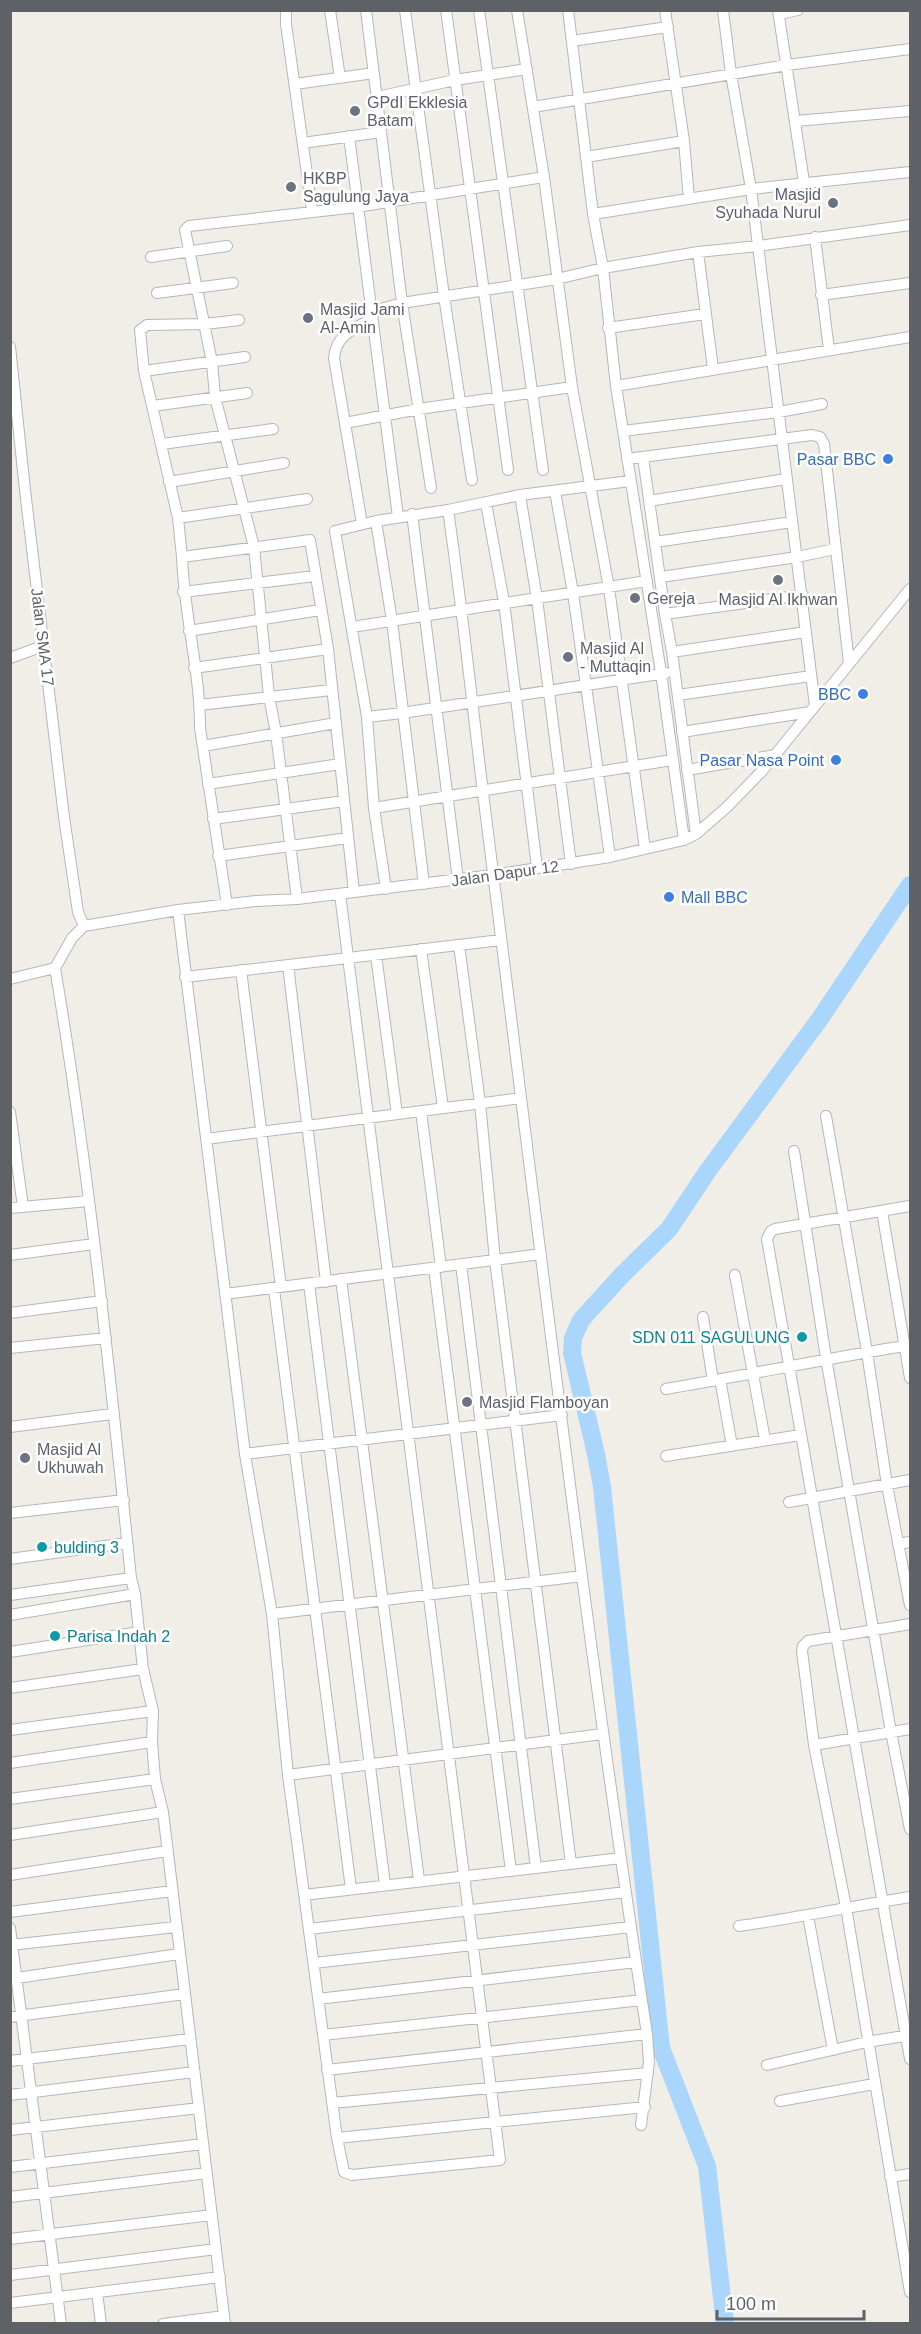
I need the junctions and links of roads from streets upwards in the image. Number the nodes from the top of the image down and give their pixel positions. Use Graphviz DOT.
graph roads {
  1 [pos="286,10"];
  2 [pos="330,10"];
  3 [pos="366,10"];
  4 [pos="405,10"];
  5 [pos="446,10"];
  6 [pos="479,10"];
  7 [pos="517,10"];
  8 [pos="568,10"];
  9 [pos="665,10"];
  10 [pos="723,10"];
  11 [pos="798,10"];
  12 [pos="778,12"];
  13 [pos="668,27"];
  14 [pos="572,41"];
  15 [pos="910,49"];
  16 [pos="787,66"];
  17 [pos="527,69"];
  18 [pos="374,73"];
  19 [pos="731,74"];
  20 [pos="489,75"];
  21 [pos="339,78"];
  22 [pos="455,80"];
  23 [pos="675,83"];
  24 [pos="295,84"];
  25 [pos="416,88"];
  26 [pos="377,97"];
  27 [pos="578,100"];
  28 [pos="533,107"];
  29 [pos="910,111"];
  30 [pos="796,121"];
  31 [pos="381,132"];
  32 [pos="349,136"];
  33 [pos="684,141"];
  34 [pos="303,143"];
  35 [pos="586,157"];
  36 [pos="910,172"];
  37 [pos="544,177"];
  38 [pos="804,182"];
  39 [pos="504,184"];
  40 [pos="470,189"];
  41 [pos="752,189"];
  42 [pos="431,195"];
  43 [pos="689,199"];
  44 [pos="390,202"];
  45 [pos="357,207"];
  46 [pos="312,210"];
  47 [pos="593,214"];
  48 [pos="910,225"];
  49 [pos="815,237"];
  50 [pos="227,246"];
  51 [pos="759,246"];
  52 [pos="189,250"];
  53 [pos="698,252"];
  54 [pos="151,257"];
  55 [pos="603,268"];
  56 [pos="557,279"];
  57 [pos="233,283"];
  58 [pos="910,283"];
  59 [pos="517,285"];
  60 [pos="198,288"];
  61 [pos="482,290"];
  62 [pos="158,293"];
  63 [pos="821,295"];
  64 [pos="444,297"];
  65 [pos="402,303"];
  66 [pos="705,314"];
  67 [pos="371,315"];
  68 [pos="239,320"];
  69 [pos="205,324"];
  70 [pos="608,328"];
  71 [pos="910,337"];
  72 [pos="10,347"];
  73 [pos="829,350"];
  74 [pos="245,357"];
  75 [pos="771,359"];
  76 [pos="212,362"];
  77 [pos="713,369"];
  78 [pos="144,371"];
  79 [pos="12,381"];
  80 [pos="616,386"];
  81 [pos="572,387"];
  82 [pos="247,393"];
  83 [pos="533,393"];
  84 [pos="215,397"];
  85 [pos="498,399"];
  86 [pos="822,404"];
  87 [pos="460,405"];
  88 [pos="153,406"];
  89 [pos="419,409"];
  90 [pos="779,412"];
  91 [pos="385,417"];
  92 [pos="345,423"];
  93 [pos="273,429"];
  94 [pos="623,431"];
  95 [pos="226,435"];
  96 [pos="781,439"];
  97 [pos="162,444"];
  98 [pos="643,457"];
  99 [pos="627,459"];
  100 [pos="284,463"];
  101 [pos="508,470"];
  102 [pos="543,470"];
  103 [pos="233,472"];
  104 [pos="786,478"];
  105 [pos="472,480"];
  106 [pos="630,481"];
  107 [pos="169,482"];
  108 [pos="591,486"];
  109 [pos="431,488"];
  110 [pos="555,490"];
  111 [pos="520,495"];
  112 [pos="307,499"];
  113 [pos="649,501"];
  114 [pos="486,503"];
  115 [pos="243,509"];
  116 [pos="448,510"];
  117 [pos="411,514"];
  118 [pos="398,517"];
  119 [pos="178,518"];
  120 [pos="376,521"];
  121 [pos="792,522"];
  122 [pos="362,524"];
  123 [pos="655,542"];
  124 [pos="254,547"];
  125 [pos="835,549"];
  126 [pos="182,557"];
  127 [pos="797,557"];
  128 [pos="315,576"];
  129 [pos="661,577"];
  130 [pos="647,581"];
  131 [pos="256,584"];
  132 [pos="609,588"];
  133 [pos="910,589"];
  134 [pos="183,592"];
  135 [pos="573,592"];
  136 [pos="802,595"];
  137 [pos="537,599"];
  138 [pos="504,602"];
  139 [pos="320,610"];
  140 [pos="462,610"];
  141 [pos="665,614"];
  142 [pos="426,616"];
  143 [pos="261,619"];
  144 [pos="392,621"];
  145 [pos="352,627"];
  146 [pos="189,631"];
  147 [pos="806,632"];
  148 [pos="43,646"];
  149 [pos="328,649"];
  150 [pos="672,652"];
  151 [pos="266,657"];
  152 [pos="10,658"];
  153 [pos="849,663"];
  154 [pos="194,668"];
  155 [pos="675,671"];
  156 [pos="661,673"];
  157 [pos="811,676"];
  158 [pos="621,679"];
  159 [pos="585,684"];
  160 [pos="331,690"];
  161 [pos="548,691"];
  162 [pos="515,694"];
  163 [pos="678,695"];
  164 [pos="269,696"];
  165 [pos="472,702"];
  166 [pos="200,705"];
  167 [pos="436,708"];
  168 [pos="812,709"];
  169 [pos="402,713"];
  170 [pos="367,717"];
  171 [pos="336,723"];
  172 [pos="682,732"];
  173 [pos="276,733"];
  174 [pos="203,746"];
  175 [pos="775,755"];
  176 [pos="672,760"];
  177 [pos="340,764"];
  178 [pos="632,766"];
  179 [pos="687,770"];
  180 [pos="281,772"];
  181 [pos="597,772"];
  182 [pos="559,778"];
  183 [pos="525,782"];
  184 [pos="208,784"];
  185 [pos="482,790"];
  186 [pos="446,796"];
  187 [pos="344,801"];
  188 [pos="413,802"];
  189 [pos="375,808"];
  190 [pos="285,809"];
  191 [pos="213,819"];
  192 [pos="696,834"];
  193 [pos="348,838"];
  194 [pos="684,840"];
  195 [pos="290,846"];
  196 [pos="645,849"];
  197 [pos="218,856"];
  198 [pos="610,857"];
  199 [pos="571,864"];
  200 [pos="537,867"];
  201 [pos="493,875"];
  202 [pos="458,880"];
  203 [pos="424,884"];
  204 [pos="386,889"];
  205 [pos="354,892"];
  206 [pos="340,894"];
  207 [pos="297,899"];
  208 [pos="227,905"];
  209 [pos="178,910"];
  210 [pos="84,926"];
  211 [pos="501,940"];
  212 [pos="459,945"];
  213 [pos="422,949"];
  214 [pos="376,955"];
  215 [pos="348,958"];
  216 [pos="288,965"];
  217 [pos="55,968"];
  218 [pos="241,970"];
  219 [pos="185,976"];
  220 [pos="10,979"];
  221 [pos="521,1098"];
  222 [pos="480,1103"];
  223 [pos="443,1108"];
  224 [pos="421,1111"];
  225 [pos="10,1112"];
  226 [pos="397,1114"];
  227 [pos="826,1116"];
  228 [pos="368,1118"];
  229 [pos="307,1126"];
  230 [pos="262,1132"];
  231 [pos="206,1139"];
  232 [pos="794,1151"];
  233 [pos="88,1201"];
  234 [pos="910,1206"];
  235 [pos="23,1207"];
  236 [pos="10,1208"];
  237 [pos="882,1211"];
  238 [pos="844,1218"];
  239 [pos="805,1225"];
  240 [pos="94,1245"];
  241 [pos="541,1254"];
  242 [pos="10,1256"];
  243 [pos="495,1260"];
  244 [pos="461,1264"];
  245 [pos="438,1267"];
  246 [pos="388,1274"];
  247 [pos="735,1275"];
  248 [pos="341,1279"];
  249 [pos="326,1282"];
  250 [pos="309,1284"];
  251 [pos="278,1288"];
  252 [pos="225,1294"];
  253 [pos="102,1301"];
  254 [pos="10,1313"];
  255 [pos="703,1317"];
  256 [pos="106,1338"];
  257 [pos="908,1345"];
  258 [pos="10,1348"];
  259 [pos="867,1352"];
  260 [pos="826,1358"];
  261 [pos="789,1367"];
  262 [pos="753,1374"];
  263 [pos="910,1378"];
  264 [pos="717,1380"];
  265 [pos="666,1389"];
  266 [pos="112,1414"];
  267 [pos="562,1415"];
  268 [pos="515,1421"];
  269 [pos="481,1425"];
  270 [pos="10,1427"];
  271 [pos="455,1429"];
  272 [pos="409,1434"];
  273 [pos="800,1435"];
  274 [pos="363,1439"];
  275 [pos="765,1440"];
  276 [pos="330,1444"];
  277 [pos="732,1446"];
  278 [pos="296,1449"];
  279 [pos="245,1454"];
  280 [pos="666,1456"];
  281 [pos="910,1480"];
  282 [pos="886,1485"];
  283 [pos="850,1492"];
  284 [pos="811,1498"];
  285 [pos="124,1500"];
  286 [pos="789,1502"];
  287 [pos="10,1513"];
  288 [pos="910,1542"];
  289 [pos="127,1543"];
  290 [pos="898,1544"];
  291 [pos="10,1559"];
  292 [pos="582,1576"];
  293 [pos="130,1578"];
  294 [pos="535,1582"];
  295 [pos="501,1586"];
  296 [pos="475,1590"];
  297 [pos="135,1594"];
  298 [pos="10,1595"];
  299 [pos="428,1595"];
  300 [pos="383,1600"];
  301 [pos="350,1605"];
  302 [pos="910,1605"];
  303 [pos="315,1610"];
  304 [pos="272,1614"];
  305 [pos="10,1615"];
  306 [pos="910,1624"];
  307 [pos="873,1630"];
  308 [pos="139,1632"];
  309 [pos="837,1636"];
  310 [pos="10,1652"];
  311 [pos="143,1669"];
  312 [pos="10,1688"];
  313 [pos="153,1711"];
  314 [pos="910,1729"];
  315 [pos="10,1730"];
  316 [pos="891,1732"];
  317 [pos="602,1734"];
  318 [pos="853,1739"];
  319 [pos="555,1740"];
  320 [pos="152,1742"];
  321 [pos="521,1745"];
  322 [pos="813,1745"];
  323 [pos="495,1748"];
  324 [pos="448,1754"];
  325 [pos="403,1759"];
  326 [pos="10,1763"];
  327 [pos="369,1763"];
  328 [pos="336,1768"];
  329 [pos="288,1775"];
  330 [pos="155,1779"];
  331 [pos="10,1799"];
  332 [pos="163,1812"];
  333 [pos="910,1829"];
  334 [pos="10,1835"];
  335 [pos="167,1851"];
  336 [pos="621,1858"];
  337 [pos="571,1864"];
  338 [pos="536,1868"];
  339 [pos="511,1871"];
  340 [pos="10,1875"];
  341 [pos="464,1876"];
  342 [pos="419,1880"];
  343 [pos="385,1885"];
  344 [pos="351,1889"];
  345 [pos="172,1891"];
  346 [pos="626,1893"];
  347 [pos="304,1894"];
  348 [pos="910,1897"];
  349 [pos="885,1901"];
  350 [pos="846,1907"];
  351 [pos="468,1911"];
  352 [pos="10,1912"];
  353 [pos="808,1916"];
  354 [pos="740,1926"];
  355 [pos="176,1927"];
  356 [pos="631,1927"];
  357 [pos="10,1928"];
  358 [pos="309,1929"];
  359 [pos="11,1945"];
  360 [pos="472,1945"];
  361 [pos="179,1954"];
  362 [pos="636,1962"];
  363 [pos="314,1963"];
  364 [pos="14,1978"];
  365 [pos="476,1980"];
  366 [pos="185,1994"];
  367 [pos="318,1999"];
  368 [pos="642,2000"];
  369 [pos="16,2016"];
  370 [pos="481,2018"];
  371 [pos="647,2034"];
  372 [pos="323,2035"];
  373 [pos="908,2035"];
  374 [pos="190,2039"];
  375 [pos="867,2042"];
  376 [pos="833,2050"];
  377 [pos="486,2052"];
  378 [pos="26,2059"];
  379 [pos="910,2059"];
  380 [pos="10,2061"];
  381 [pos="766,2065"];
  382 [pos="327,2070"];
  383 [pos="194,2072"];
  384 [pos="648,2073"];
  385 [pos="874,2084"];
  386 [pos="490,2088"];
  387 [pos="31,2092"];
  388 [pos="10,2095"];
  389 [pos="780,2101"];
  390 [pos="332,2103"];
  391 [pos="199,2108"];
  392 [pos="645,2108"];
  393 [pos="495,2122"];
  394 [pos="641,2125"];
  395 [pos="35,2127"];
  396 [pos="10,2130"];
  397 [pos="337,2138"];
  398 [pos="203,2144"];
  399 [pos="40,2164"];
  400 [pos="10,2167"];
  401 [pos="207,2173"];
  402 [pos="910,2174"];
  403 [pos="890,2177"];
  404 [pos="44,2193"];
  405 [pos="10,2197"];
  406 [pos="212,2215"];
  407 [pos="49,2234"];
  408 [pos="10,2239"];
  409 [pos="216,2249"];
  410 [pos="53,2270"];
  411 [pos="10,2275"];
  412 [pos="220,2277"];
  413 [pos="98,2292"];
  414 [pos="910,2292"];
  415 [pos="58,2297"];
  416 [pos="10,2303"];
  417 [pos="225,2320"];
  418 [pos="61,2324"];
  419 [pos="101,2324"];
  420 [pos="163,2324"];
  1 -- 24 [label="street"];
  2 -- 21 [label="street"];
  3 -- 18 [label="street"];
  4 -- 25 [label="street"];
  5 -- 22 [label="street"];
  6 -- 20 [label="street"];
  7 -- 17 [label="street"];
  8 -- 14 [label="street"];
  9 -- 13 [label="street"];
  10 -- 19 [label="street"];
  11 -- 12 [label="street"];
  12 -- 16 [label="street"];
  13 -- 14 [label="street"];
  13 -- 23 [label="street"];
  14 -- 27 [label="street"];
  15 -- 16 [label="street"];
  16 -- 19 [label="street"];
  16 -- 30 [label="street"];
  17 -- 20 [label="street"];
  17 -- 28 [label="street"];
  18 -- 21 [label="street"];
  18 -- 26 [label="street"];
  19 -- 23 [label="street"];
  19 -- 41 [label="street"];
  20 -- 22 [label="street"];
  20 -- 39 [label="street"];
  21 -- 24 [label="street"];
  22 -- 25 [label="street"];
  22 -- 40 [label="street"];
  23 -- 27 [label="street"];
  23 -- 33 [label="street"];
  24 -- 34 [label="street"];
  25 -- 26 [label="street"];
  25 -- 42 [label="street"];
  26 -- 31 [label="street"];
  27 -- 28 [label="street"];
  27 -- 35 [label="street"];
  28 -- 37 [label="street"];
  29 -- 30 [label="street"];
  30 -- 38 [label="street"];
  31 -- 32 [label="street"];
  31 -- 44 [label="street"];
  32 -- 34 [label="street"];
  32 -- 45 [label="street"];
  33 -- 35 [label="street"];
  33 -- 43 [label="street"];
  34 -- 46 [label="street"];
  35 -- 47 [label="street"];
  36 -- 38 [label="street"];
  37 -- 39 [label="street"];
  37 -- 56 [label="street"];
  38 -- 41 [label="street"];
  39 -- 40 [label="street"];
  39 -- 59 [label="street"];
  40 -- 42 [label="street"];
  40 -- 61 [label="street"];
  41 -- 43 [label="street"];
  41 -- 51 [label="street"];
  42 -- 44 [label="street"];
  42 -- 64 [label="street"];
  43 -- 47 [label="street"];
  44 -- 45 [label="street"];
  44 -- 65 [label="street"];
  45 -- 46 [label="street"];
  45 -- 67 [label="street"];
  46 -- 52 [label="street"];
  47 -- 55 [label="street"];
  48 -- 49 [label="street"];
  49 -- 51 [label="street"];
  49 -- 63 [label="street"];
  50 -- 52 [label="street"];
  51 -- 53 [label="street"];
  51 -- 75 [label="street"];
  52 -- 54 [label="street"];
  52 -- 60 [label="street"];
  53 -- 55 [label="street"];
  53 -- 66 [label="street"];
  55 -- 56 [label="street"];
  55 -- 70 [label="street"];
  56 -- 59 [label="street"];
  56 -- 81 [label="street"];
  57 -- 60 [label="street"];
  58 -- 63 [label="street"];
  59 -- 61 [label="street"];
  59 -- 83 [label="street"];
  60 -- 62 [label="street"];
  60 -- 69 [label="street"];
  61 -- 64 [label="street"];
  61 -- 85 [label="street"];
  63 -- 73 [label="street"];
  64 -- 65 [label="street"];
  64 -- 87 [label="street"];
  65 -- 67 [label="street"];
  65 -- 89 [label="street"];
  66 -- 70 [label="street"];
  66 -- 77 [label="street"];
  67 -- 91 [label="street"];
  67 -- 92 [label="street"];
  68 -- 69 [label="street"];
  69 -- 76 [label="street"];
  69 -- 78 [label="street"];
  70 -- 80 [label="street"];
  71 -- 73 [label="street"];
  72 -- 79 [label="street, Jalan SMA 17"];
  73 -- 75 [label="street"];
  74 -- 76 [label="street"];
  75 -- 77 [label="street"];
  75 -- 90 [label="street"];
  76 -- 78 [label="street"];
  76 -- 84 [label="street"];
  77 -- 80 [label="street"];
  78 -- 88 [label="street"];
  79 -- 148 [label="street, Jalan SMA 17"];
  80 -- 94 [label="street"];
  81 -- 83 [label="street"];
  81 -- 108 [label="street"];
  82 -- 84 [label="street"];
  83 -- 85 [label="street"];
  83 -- 102 [label="street"];
  84 -- 88 [label="street"];
  84 -- 95 [label="street"];
  85 -- 87 [label="street"];
  85 -- 101 [label="street"];
  86 -- 90 [label="street"];
  87 -- 89 [label="street"];
  87 -- 105 [label="street"];
  88 -- 97 [label="street"];
  89 -- 91 [label="street"];
  89 -- 109 [label="street"];
  90 -- 94 [label="street"];
  90 -- 96 [label="street"];
  91 -- 92 [label="street"];
  91 -- 118 [label="street"];
  92 -- 122 [label="street"];
  93 -- 95 [label="street"];
  94 -- 99 [label="street"];
  95 -- 97 [label="street"];
  95 -- 103 [label="street"];
  96 -- 98 [label="street"];
  96 -- 104 [label="street"];
  96 -- 125 [label="street"];
  97 -- 107 [label="street"];
  98 -- 99 [label="street"];
  98 -- 113 [label="street"];
  99 -- 106 [label="street"];
  100 -- 103 [label="street"];
  103 -- 107 [label="street"];
  103 -- 115 [label="street"];
  104 -- 113 [label="street"];
  104 -- 121 [label="street"];
  106 -- 108 [label="street"];
  106 -- 130 [label="street"];
  107 -- 119 [label="street"];
  108 -- 110 [label="street"];
  108 -- 132 [label="street"];
  110 -- 111 [label="street"];
  110 -- 135 [label="street"];
  111 -- 114 [label="street"];
  111 -- 137 [label="street"];
  112 -- 115 [label="street"];
  113 -- 123 [label="street"];
  114 -- 116 [label="street"];
  114 -- 138 [label="street"];
  115 -- 119 [label="street"];
  115 -- 124 [label="street"];
  116 -- 117 [label="street"];
  116 -- 140 [label="street"];
  117 -- 118 [label="street"];
  117 -- 142 [label="street"];
  118 -- 120 [label="street"];
  119 -- 126 [label="street"];
  120 -- 122 [label="street"];
  120 -- 144 [label="street"];
  121 -- 123 [label="street"];
  121 -- 127 [label="street"];
  122 -- 145 [label="street"];
  123 -- 129 [label="street"];
  124 -- 126 [label="street"];
  124 -- 128 [label="street"];
  124 -- 131 [label="street"];
  125 -- 127 [label="street"];
  125 -- 153 [label="street"];
  126 -- 134 [label="street"];
  127 -- 129 [label="street"];
  127 -- 136 [label="street"];
  128 -- 131 [label="street"];
  128 -- 139 [label="street"];
  129 -- 141 [label="street"];
  130 -- 132 [label="street"];
  130 -- 156 [label="street"];
  131 -- 134 [label="street"];
  131 -- 143 [label="street"];
  132 -- 135 [label="street"];
  132 -- 158 [label="street"];
  133 -- 153 [label="street, Jalan Dapur 12"];
  134 -- 146 [label="street"];
  135 -- 137 [label="street"];
  135 -- 159 [label="street"];
  136 -- 141 [label="street"];
  136 -- 147 [label="street"];
  137 -- 138 [label="street"];
  137 -- 161 [label="street"];
  138 -- 140 [label="street"];
  138 -- 162 [label="street"];
  139 -- 143 [label="street"];
  139 -- 149 [label="street"];
  140 -- 142 [label="street"];
  140 -- 165 [label="street"];
  141 -- 150 [label="street"];
  142 -- 144 [label="street"];
  142 -- 167 [label="street"];
  143 -- 146 [label="street"];
  143 -- 151 [label="street"];
  144 -- 145 [label="street"];
  144 -- 169 [label="street"];
  145 -- 170 [label="street"];
  146 -- 154 [label="street"];
  147 -- 150 [label="street"];
  147 -- 157 [label="street"];
  148 -- 152 [label="street"];
  148 -- 210 [label="street, Jalan SMA 17"];
  149 -- 151 [label="street"];
  149 -- 160 [label="street"];
  150 -- 155 [label="street"];
  151 -- 154 [label="street"];
  151 -- 164 [label="street"];
  153 -- 168 [label="street, Jalan Dapur 12"];
  154 -- 166 [label="street"];
  155 -- 156 [label="street"];
  155 -- 163 [label="street"];
  156 -- 158 [label="street"];
  156 -- 176 [label="street"];
  157 -- 163 [label="street"];
  157 -- 168 [label="street"];
  158 -- 159 [label="street"];
  158 -- 178 [label="street"];
  159 -- 161 [label="street"];
  159 -- 181 [label="street"];
  160 -- 164 [label="street"];
  160 -- 171 [label="street"];
  161 -- 162 [label="street"];
  161 -- 182 [label="street"];
  162 -- 165 [label="street"];
  162 -- 183 [label="street"];
  163 -- 172 [label="street"];
  164 -- 166 [label="street"];
  164 -- 173 [label="street"];
  165 -- 167 [label="street"];
  165 -- 185 [label="street"];
  166 -- 174 [label="street"];
  167 -- 169 [label="street"];
  167 -- 186 [label="street"];
  168 -- 172 [label="street"];
  168 -- 175 [label="street, Jalan Dapur 12"];
  169 -- 170 [label="street"];
  169 -- 188 [label="street"];
  170 -- 189 [label="street"];
  171 -- 173 [label="street"];
  171 -- 177 [label="street"];
  172 -- 179 [label="street"];
  173 -- 174 [label="street"];
  173 -- 180 [label="street"];
  174 -- 184 [label="street"];
  175 -- 179 [label="street"];
  175 -- 192 [label="street, Jalan Dapur 12"];
  176 -- 178 [label="street"];
  176 -- 194 [label="street"];
  177 -- 180 [label="street"];
  177 -- 187 [label="street"];
  178 -- 181 [label="street"];
  178 -- 196 [label="street"];
  179 -- 192 [label="street"];
  180 -- 184 [label="street"];
  180 -- 190 [label="street"];
  181 -- 182 [label="street"];
  181 -- 198 [label="street"];
  182 -- 183 [label="street"];
  182 -- 199 [label="street"];
  183 -- 185 [label="street"];
  183 -- 200 [label="street"];
  184 -- 191 [label="street"];
  185 -- 186 [label="street"];
  185 -- 201 [label="street"];
  186 -- 188 [label="street"];
  186 -- 202 [label="street"];
  187 -- 190 [label="street"];
  187 -- 193 [label="street"];
  188 -- 189 [label="street"];
  188 -- 203 [label="street"];
  189 -- 204 [label="street"];
  190 -- 191 [label="street"];
  190 -- 195 [label="street"];
  191 -- 197 [label="street"];
  192 -- 194 [label="street, Jalan Dapur 12"];
  193 -- 195 [label="street"];
  193 -- 205 [label="street"];
  194 -- 196 [label="street, Jalan Dapur 12"];
  195 -- 197 [label="street"];
  195 -- 207 [label="street"];
  196 -- 198 [label="street, Jalan Dapur 12"];
  197 -- 208 [label="street"];
  198 -- 199 [label="street, Jalan Dapur 12"];
  199 -- 200 [label="street, Jalan Dapur 12"];
  200 -- 201 [label="street, Jalan Dapur 12"];
  201 -- 202 [label="street, Jalan Dapur 12"];
  201 -- 211 [label="street"];
  202 -- 203 [label="street, Jalan Dapur 12"];
  203 -- 204 [label="street, Jalan Dapur 12"];
  204 -- 205 [label="street, Jalan Dapur 12"];
  205 -- 206 [label="street, Jalan Dapur 12"];
  206 -- 207 [label="street, Jalan Dapur 12"];
  206 -- 215 [label="street"];
  207 -- 208 [label="street, Jalan Dapur 12"];
  208 -- 209 [label="street, Jalan Dapur 12"];
  209 -- 210 [label="street, Jalan Dapur 12"];
  209 -- 219 [label="street"];
  210 -- 217 [label="street"];
  211 -- 212 [label="street"];
  211 -- 221 [label="street"];
  212 -- 213 [label="street"];
  212 -- 222 [label="street"];
  213 -- 214 [label="street"];
  213 -- 223 [label="street"];
  214 -- 215 [label="street"];
  214 -- 226 [label="street"];
  215 -- 216 [label="street"];
  215 -- 228 [label="street"];
  216 -- 218 [label="street"];
  216 -- 229 [label="street"];
  217 -- 220 [label="street"];
  217 -- 233 [label="street"];
  218 -- 219 [label="street"];
  218 -- 230 [label="street"];
  219 -- 231 [label="street"];
  221 -- 222 [label="street"];
  221 -- 241 [label="street"];
  222 -- 223 [label="street"];
  222 -- 243 [label="street"];
  223 -- 224 [label="street"];
  224 -- 226 [label="street"];
  224 -- 245 [label="street"];
  225 -- 235 [label="street"];
  226 -- 228 [label="street"];
  227 -- 238 [label="street"];
  228 -- 229 [label="street"];
  228 -- 246 [label="street"];
  229 -- 230 [label="street"];
  229 -- 249 [label="street"];
  230 -- 231 [label="street"];
  230 -- 251 [label="street"];
  231 -- 252 [label="street"];
  232 -- 239 [label="street"];
  233 -- 235 [label="street"];
  233 -- 240 [label="street"];
  234 -- 237 [label="street"];
  235 -- 236 [label="street"];
  237 -- 238 [label="street"];
  237 -- 257 [label="street"];
  238 -- 239 [label="street"];
  238 -- 259 [label="street"];
  239 -- 260 [label="street"];
  239 -- 261 [label="street"];
  240 -- 242 [label="street"];
  240 -- 253 [label="street"];
  241 -- 243 [label="street"];
  241 -- 267 [label="street"];
  243 -- 244 [label="street"];
  243 -- 268 [label="street"];
  244 -- 245 [label="street"];
  244 -- 269 [label="street"];
  245 -- 246 [label="street"];
  245 -- 271 [label="street"];
  246 -- 248 [label="street"];
  246 -- 272 [label="street"];
  247 -- 262 [label="street"];
  248 -- 249 [label="street"];
  248 -- 274 [label="street"];
  249 -- 250 [label="street"];
  250 -- 251 [label="street"];
  250 -- 276 [label="street"];
  251 -- 252 [label="street"];
  251 -- 278 [label="street"];
  252 -- 279 [label="street"];
  253 -- 254 [label="street"];
  253 -- 256 [label="street"];
  255 -- 264 [label="street"];
  256 -- 258 [label="street"];
  256 -- 266 [label="street"];
  257 -- 259 [label="street"];
  257 -- 263 [label="street"];
  259 -- 260 [label="street"];
  259 -- 282 [label="street"];
  260 -- 261 [label="street"];
  260 -- 283 [label="street"];
  261 -- 262 [label="street"];
  261 -- 273 [label="street"];
  262 -- 264 [label="street"];
  262 -- 275 [label="street"];
  264 -- 265 [label="street"];
  264 -- 277 [label="street"];
  266 -- 270 [label="street"];
  266 -- 285 [label="street"];
  267 -- 268 [label="street"];
  267 -- 292 [label="street"];
  268 -- 269 [label="street"];
  268 -- 294 [label="street"];
  269 -- 271 [label="street"];
  269 -- 295 [label="street"];
  271 -- 272 [label="street"];
  271 -- 296 [label="street"];
  272 -- 274 [label="street"];
  272 -- 299 [label="street"];
  273 -- 275 [label="street"];
  273 -- 284 [label="street"];
  274 -- 276 [label="street"];
  274 -- 300 [label="street"];
  275 -- 277 [label="street"];
  276 -- 278 [label="street"];
  276 -- 301 [label="street"];
  277 -- 280 [label="street"];
  278 -- 279 [label="street"];
  278 -- 303 [label="street"];
  279 -- 304 [label="street"];
  281 -- 282 [label="street"];
  282 -- 283 [label="street"];
  282 -- 290 [label="street"];
  283 -- 284 [label="street"];
  283 -- 307 [label="street"];
  284 -- 286 [label="street"];
  284 -- 309 [label="street"];
  285 -- 287 [label="street"];
  285 -- 289 [label="street"];
  288 -- 290 [label="street"];
  289 -- 291 [label="street"];
  289 -- 293 [label="street"];
  290 -- 302 [label="street"];
  292 -- 294 [label="street"];
  292 -- 317 [label="street"];
  293 -- 297 [label="street"];
  293 -- 298 [label="street"];
  294 -- 295 [label="street"];
  294 -- 319 [label="street"];
  295 -- 296 [label="street"];
  295 -- 321 [label="street"];
  296 -- 299 [label="street"];
  296 -- 323 [label="street"];
  297 -- 305 [label="street"];
  297 -- 308 [label="street"];
  299 -- 300 [label="street"];
  299 -- 324 [label="street"];
  300 -- 301 [label="street"];
  300 -- 325 [label="street"];
  301 -- 303 [label="street"];
  301 -- 327 [label="street"];
  303 -- 304 [label="street"];
  303 -- 328 [label="street"];
  304 -- 329 [label="street"];
  306 -- 307 [label="street"];
  307 -- 309 [label="street"];
  307 -- 316 [label="street"];
  308 -- 310 [label="street"];
  308 -- 311 [label="street"];
  309 -- 318 [label="street"];
  309 -- 322 [label="street"];
  311 -- 312 [label="street"];
  311 -- 313 [label="street"];
  313 -- 315 [label="street"];
  313 -- 320 [label="street"];
  314 -- 316 [label="street"];
  316 -- 318 [label="street"];
  316 -- 333 [label="street"];
  317 -- 319 [label="street"];
  317 -- 336 [label="street"];
  318 -- 322 [label="street"];
  318 -- 349 [label="street"];
  319 -- 321 [label="street"];
  319 -- 337 [label="street"];
  320 -- 326 [label="street"];
  320 -- 330 [label="street"];
  321 -- 323 [label="street"];
  321 -- 338 [label="street"];
  322 -- 350 [label="street"];
  323 -- 324 [label="street"];
  323 -- 339 [label="street"];
  324 -- 325 [label="street"];
  324 -- 341 [label="street"];
  325 -- 327 [label="street"];
  325 -- 342 [label="street"];
  327 -- 328 [label="street"];
  327 -- 343 [label="street"];
  328 -- 329 [label="street"];
  328 -- 344 [label="street"];
  329 -- 347 [label="street"];
  330 -- 331 [label="street"];
  330 -- 332 [label="street"];
  332 -- 334 [label="street"];
  332 -- 335 [label="street"];
  335 -- 340 [label="street"];
  335 -- 345 [label="street"];
  336 -- 337 [label="street"];
  336 -- 346 [label="street"];
  337 -- 338 [label="street"];
  338 -- 339 [label="street"];
  339 -- 341 [label="street"];
  341 -- 342 [label="street"];
  341 -- 351 [label="street"];
  342 -- 343 [label="street"];
  343 -- 344 [label="street"];
  344 -- 347 [label="street"];
  345 -- 352 [label="street"];
  345 -- 355 [label="street"];
  346 -- 351 [label="street"];
  346 -- 356 [label="street"];
  347 -- 358 [label="street"];
  348 -- 349 [label="street"];
  349 -- 350 [label="street"];
  349 -- 373 [label="street"];
  350 -- 353 [label="street"];
  350 -- 375 [label="street"];
  351 -- 358 [label="street"];
  351 -- 360 [label="street"];
  353 -- 354 [label="street"];
  353 -- 376 [label="street"];
  355 -- 359 [label="street"];
  355 -- 361 [label="street"];
  356 -- 360 [label="street"];
  356 -- 362 [label="street"];
  357 -- 359 [label="street"];
  358 -- 363 [label="street"];
  359 -- 364 [label="street"];
  360 -- 363 [label="street"];
  360 -- 365 [label="street"];
  361 -- 364 [label="street"];
  361 -- 366 [label="street"];
  362 -- 365 [label="street"];
  362 -- 368 [label="street"];
  363 -- 367 [label="street"];
  364 -- 369 [label="street"];
  365 -- 367 [label="street"];
  365 -- 370 [label="street"];
  366 -- 369 [label="street"];
  366 -- 374 [label="street"];
  367 -- 372 [label="street"];
  368 -- 370 [label="street"];
  368 -- 371 [label="street"];
  369 -- 378 [label="street"];
  370 -- 372 [label="street"];
  370 -- 377 [label="street"];
  371 -- 377 [label="street"];
  371 -- 384 [label="street"];
  372 -- 382 [label="street"];
  373 -- 375 [label="street"];
  373 -- 379 [label="street"];
  374 -- 378 [label="street"];
  374 -- 383 [label="street"];
  375 -- 376 [label="street"];
  375 -- 385 [label="street"];
  376 -- 381 [label="street"];
  377 -- 382 [label="street"];
  377 -- 386 [label="street"];
  378 -- 380 [label="street"];
  378 -- 387 [label="street"];
  382 -- 390 [label="street"];
  383 -- 387 [label="street"];
  383 -- 391 [label="street"];
  384 -- 386 [label="street"];
  384 -- 392 [label="street"];
  385 -- 389 [label="street"];
  385 -- 403 [label="street"];
  386 -- 390 [label="street"];
  386 -- 393 [label="street"];
  387 -- 388 [label="street"];
  387 -- 395 [label="street"];
  390 -- 397 [label="street"];
  391 -- 395 [label="street"];
  391 -- 398 [label="street"];
  392 -- 393 [label="street"];
  392 -- 394 [label="street"];
  393 -- 397 [label="street"];
  393 -- 397 [label="street"];
  395 -- 396 [label="street"];
  395 -- 399 [label="street"];
  398 -- 399 [label="street"];
  398 -- 401 [label="street"];
  399 -- 400 [label="street"];
  399 -- 404 [label="street"];
  401 -- 404 [label="street"];
  401 -- 406 [label="street"];
  402 -- 403 [label="street"];
  403 -- 414 [label="street"];
  404 -- 405 [label="street"];
  404 -- 407 [label="street"];
  406 -- 407 [label="street"];
  406 -- 409 [label="street"];
  407 -- 408 [label="street"];
  407 -- 410 [label="street"];
  409 -- 410 [label="street"];
  409 -- 412 [label="street"];
  410 -- 411 [label="street"];
  410 -- 415 [label="street"];
  412 -- 413 [label="street"];
  412 -- 417 [label="street"];
  413 -- 415 [label="street"];
  413 -- 419 [label="street"];
  415 -- 416 [label="street"];
  415 -- 418 [label="street"];
  417 -- 420 [label="street"];
}
